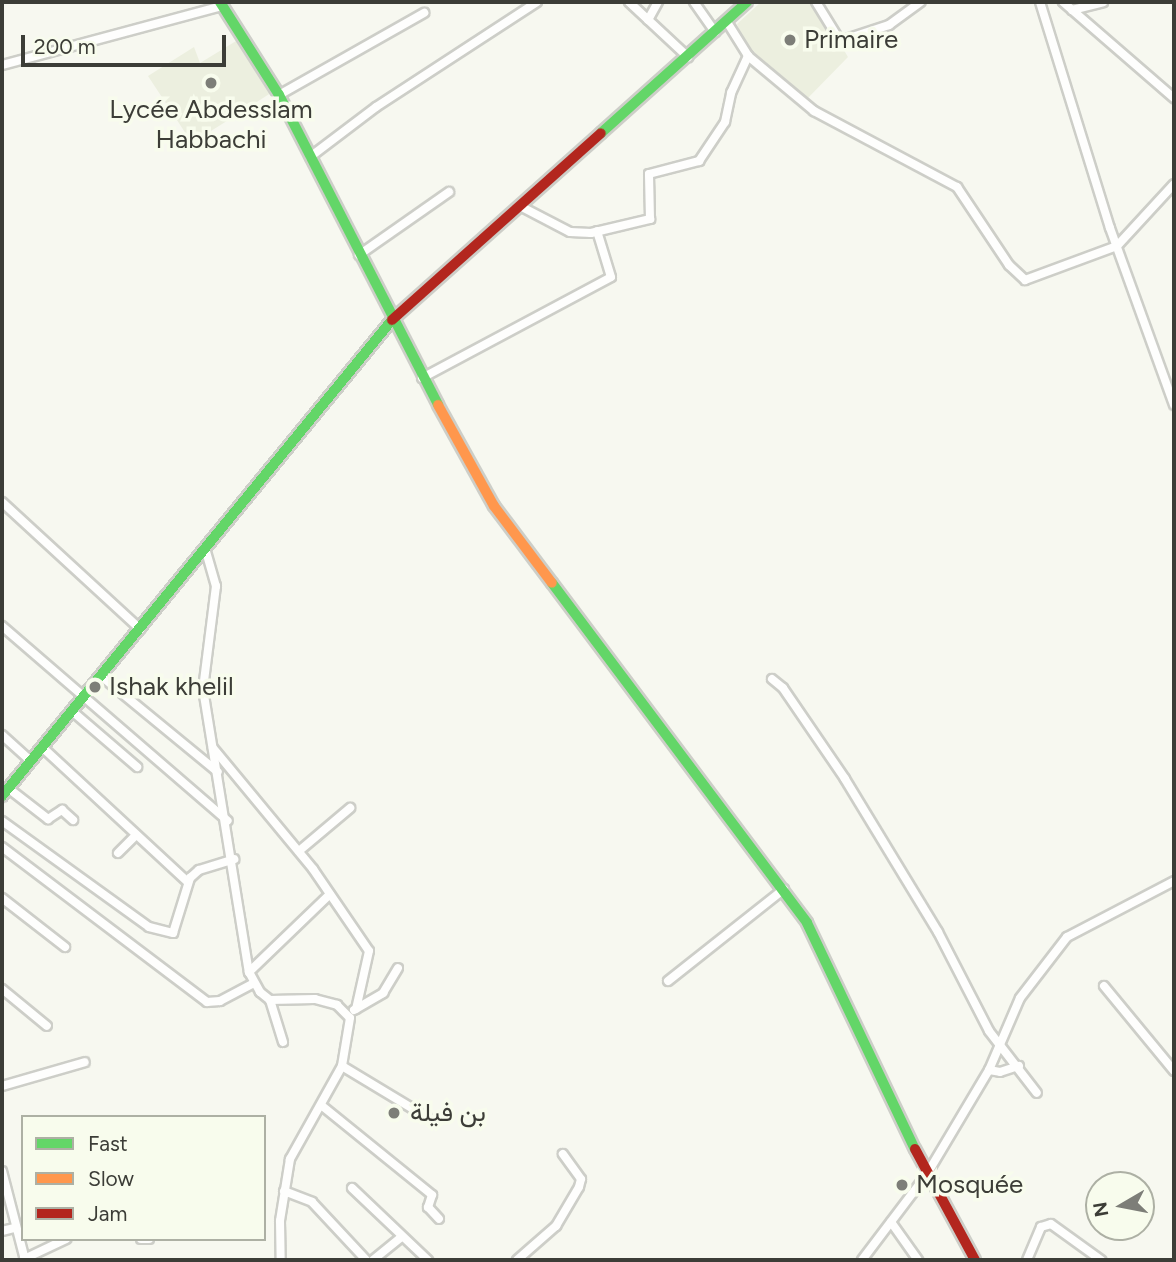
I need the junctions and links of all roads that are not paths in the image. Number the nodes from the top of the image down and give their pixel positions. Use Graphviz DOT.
graph roads {
  1 [pos="537,2"];
  2 [pos="629,2"];
  3 [pos="658,2"];
  4 [pos="694,2"];
  5 [pos="747,2"];
  6 [pos="817,2"];
  7 [pos="921,2"];
  8 [pos="1040,2"];
  9 [pos="1063,2"];
  10 [pos="1103,2"];
  11 [pos="221,4"];
  12 [pos="1072,10"];
  13 [pos="424,13"];
  14 [pos="648,20"];
  15 [pos="727,22"];
  16 [pos="715,32"];
  17 [pos="748,56"];
  18 [pos="688,57"];
  19 [pos="2,65"];
  20 [pos="279,95"];
  21 [pos="1174,99"];
  22 [pos="310,157"];
  23 [pos="1174,184"];
  24 [pos="449,192"];
  25 [pos="520,206"];
  26 [pos="597,231"];
  27 [pos="1117,246"];
  28 [pos="359,255"];
  29 [pos="392,320"];
  30 [pos="422,378"];
  31 [pos="1174,405"];
  32 [pos="2,502"];
  33 [pos="205,548"];
  34 [pos="2,626"];
  35 [pos="140,629"];
  36 [pos="101,676"];
  37 [pos="772,680"];
  38 [pos="84,696"];
  39 [pos="72,711"];
  40 [pos="2,735"];
  41 [pos="42,747"];
  42 [pos="214,748"];
  43 [pos="30,761"];
  44 [pos="137,767"];
  45 [pos="218,772"];
  46 [pos="5,790"];
  47 [pos="350,808"];
  48 [pos="73,820"];
  49 [pos="2,821"];
  50 [pos="228,821"];
  51 [pos="136,835"];
  52 [pos="2,847"];
  53 [pos="299,851"];
  54 [pos="118,853"];
  55 [pos="234,859"];
  56 [pos="1174,881"];
  57 [pos="187,884"];
  58 [pos="784,889"];
  59 [pos="331,894"];
  60 [pos="2,898"];
  61 [pos="65,947"];
  62 [pos="398,968"];
  63 [pos="249,972"];
  64 [pos="668,981"];
  65 [pos="254,984"];
  66 [pos="1104,986"];
  67 [pos="2,989"];
  68 [pos="270,1000"];
  69 [pos="352,1010"];
  70 [pos="47,1026"];
  71 [pos="283,1042"];
  72 [pos="1001,1043"];
  73 [pos="85,1062"];
  74 [pos="342,1066"];
  75 [pos="1019,1066"];
  76 [pos="989,1070"];
  77 [pos="1174,1071"];
  78 [pos="2,1086"];
  79 [pos="1037,1093"];
  80 [pos="321,1105"];
  81 [pos="433,1121"];
  82 [pos="563,1154"];
  83 [pos="2,1171"];
  84 [pos="928,1174"];
  85 [pos="352,1188"];
  86 [pos="284,1191"];
  87 [pos="5,1195"];
  88 [pos="439,1219"];
  89 [pos="891,1222"];
  90 [pos="14,1228"];
  91 [pos="2,1231"];
  92 [pos="401,1237"];
  93 [pos="62,1241"];
  94 [pos="24,1259"];
  95 [pos="363,1259"];
  96 [pos="281,1260"];
  97 [pos="373,1260"];
  98 [pos="428,1260"];
  99 [pos="517,1260"];
  100 [pos="862,1260"];
  101 [pos="918,1260"];
  102 [pos="975,1260"];
  103 [pos="1027,1260"];
  104 [pos="1101,1260"];
  1 -- 22 [label="street"];
  2 -- 14 [label="street"];
  3 -- 14 [label="street"];
  4 -- 16 [label="street"];
  5 -- 15 [label="street"];
  6 -- 7 [label="street"];
  8 -- 27 [label="street"];
  9 -- 12 [label="street"];
  10 -- 12 [label="street"];
  11 -- 19 [label="street"];
  11 -- 20 [label="street"];
  12 -- 21 [label="street"];
  13 -- 20 [label="street"];
  14 -- 18 [label="street"];
  15 -- 16 [label="street"];
  15 -- 17 [label="street"];
  16 -- 18 [label="street"];
  17 -- 26 [label="street"];
  17 -- 27 [label="street"];
  18 -- 25 [label="street"];
  20 -- 22 [label="street"];
  22 -- 28 [label="street"];
  23 -- 27 [label="street"];
  24 -- 28 [label="street"];
  25 -- 26 [label="street"];
  25 -- 29 [label="street"];
  26 -- 30 [label="street"];
  27 -- 31 [label="street"];
  28 -- 29 [label="street"];
  29 -- 30 [label="street"];
  29 -- 33 [label="street"];
  30 -- 58 [label="street"];
  32 -- 35 [label="street"];
  33 -- 35 [label="street"];
  33 -- 42 [label="street"];
  34 -- 38 [label="street"];
  35 -- 36 [label="street"];
  36 -- 38 [label="street"];
  36 -- 45 [label="street"];
  37 -- 72 [label="street"];
  38 -- 39 [label="street"];
  38 -- 50 [label="street"];
  39 -- 41 [label="street"];
  39 -- 44 [label="street"];
  40 -- 43 [label="street"];
  41 -- 43 [label="street"];
  41 -- 51 [label="street"];
  42 -- 45 [label="street"];
  42 -- 53 [label="street"];
  43 -- 46 [label="street"];
  45 -- 50 [label="street"];
  46 -- 48 [label="street"];
  47 -- 53 [label="street"];
  49 -- 57 [label="street"];
  50 -- 55 [label="street"];
  51 -- 54 [label="street"];
  51 -- 57 [label="street"];
  52 -- 65 [label="street"];
  53 -- 59 [label="street"];
  55 -- 57 [label="street"];
  55 -- 63 [label="street"];
  56 -- 72 [label="street"];
  58 -- 64 [label="street"];
  58 -- 84 [label="street"];
  59 -- 63 [label="street"];
  59 -- 69 [label="street"];
  60 -- 61 [label="street"];
  62 -- 69 [label="street"];
  63 -- 65 [label="street"];
  65 -- 68 [label="street"];
  66 -- 77 [label="street"];
  67 -- 70 [label="street"];
  68 -- 69 [label="street"];
  68 -- 71 [label="street"];
  69 -- 74 [label="street"];
  72 -- 75 [label="street"];
  72 -- 76 [label="street"];
  73 -- 78 [label="street"];
  74 -- 80 [label="street"];
  74 -- 81 [label="street"];
  75 -- 76 [label="street"];
  75 -- 79 [label="street"];
  76 -- 84 [label="street"];
  80 -- 86 [label="street"];
  80 -- 88 [label="street"];
  82 -- 99 [label="street"];
  83 -- 87 [label="street"];
  84 -- 89 [label="street"];
  84 -- 102 [label="street"];
  85 -- 92 [label="street"];
  86 -- 95 [label="street"];
  86 -- 96 [label="street"];
  87 -- 90 [label="street"];
  89 -- 100 [label="street"];
  89 -- 101 [label="street"];
  90 -- 91 [label="street"];
  90 -- 94 [label="street"];
  92 -- 97 [label="street"];
  92 -- 98 [label="street"];
  93 -- 94 [label="street"];
  103 -- 104 [label="street"];
}
